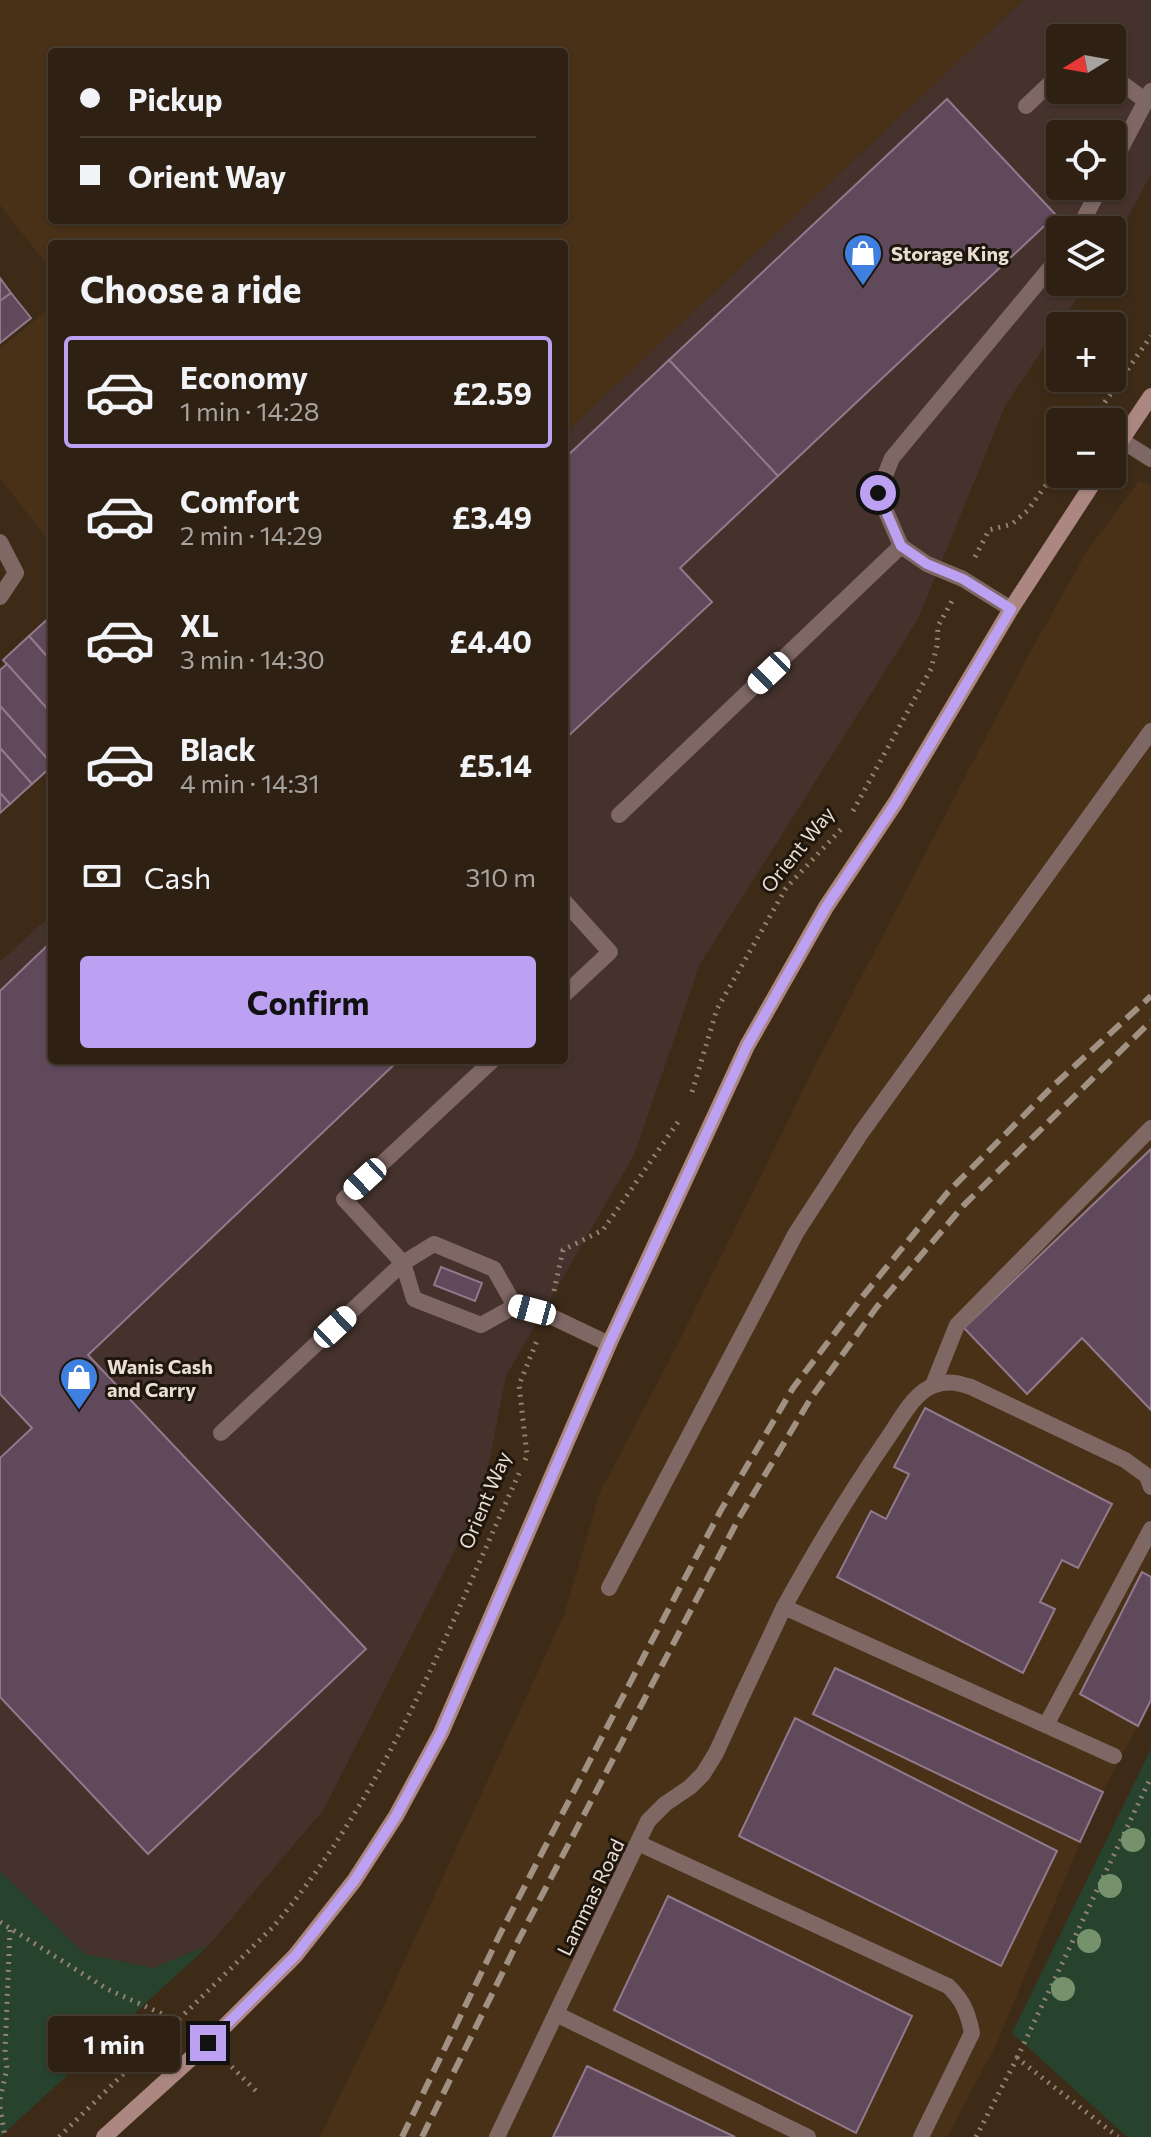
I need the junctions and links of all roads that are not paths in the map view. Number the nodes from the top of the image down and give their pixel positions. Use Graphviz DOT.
graph roads {
  1 [pos="1126,84"];
  2 [pos="1046,87"];
  3 [pos="1148,96"];
  4 [pos="1026,106"];
  5 [pos="1126,138"];
  6 [pos="1046,273"];
  7 [pos="1151,396"];
  8 [pos="1126,434"];
  9 [pos="1126,450"];
  10 [pos="1151,459"];
  11 [pos="1090,488"];
  12 [pos="0,542"];
  13 [pos="901,546"];
  14 [pos="0,597"];
  15 [pos="1011,609"];
  16 [pos="1151,731"];
  17 [pos="619,815"];
  18 [pos="568,905"];
  19 [pos="568,991"];
  20 [pos="489,1064"];
  21 [pos="1151,1128"];
  22 [pos="403,1263"];
  23 [pos="515,1306"];
  24 [pos="609,1344"];
  25 [pos="933,1385"];
  26 [pos="221,1433"];
  27 [pos="1151,1487"];
  28 [pos="1151,1529"];
  29 [pos="609,1588"];
  30 [pos="784,1607"];
  31 [pos="1046,1725"];
  32 [pos="1114,1756"];
  33 [pos="638,1843"];
  34 [pos="556,2014"];
  35 [pos="104,2137"];
  36 [pos="497,2137"];
  37 [pos="808,2137"];
  38 [pos="921,2137"];
  1 -- 3 [label="street"];
  2 -- 4 [label="street"];
  3 -- 5 [label="street"];
  6 -- 13 [label="street"];
  7 -- 8 [label="street"];
  9 -- 10 [label="street"];
  11 -- 15 [label="street"];
  12 -- 14 [label="street"];
  13 -- 15 [label="street"];
  13 -- 17 [label="street"];
  15 -- 24 [label="street"];
  16 -- 29 [label="street"];
  18 -- 19 [label="street"];
  20 -- 22 [label="street"];
  21 -- 25 [label="street"];
  22 -- 23 [label="street"];
  22 -- 23 [label="street"];
  22 -- 26 [label="street"];
  23 -- 24 [label="street"];
  24 -- 35 [label="street"];
  25 -- 27 [label="street"];
  25 -- 30 [label="street, Lammas Road"];
  28 -- 31 [label="street"];
  30 -- 31 [label="street"];
  30 -- 33 [label="street, Lammas Road"];
  31 -- 32 [label="street"];
  33 -- 34 [label="street, Lammas Road"];
  33 -- 38 [label="street"];
  34 -- 36 [label="street, Lammas Road"];
  34 -- 37 [label="street"];
}
